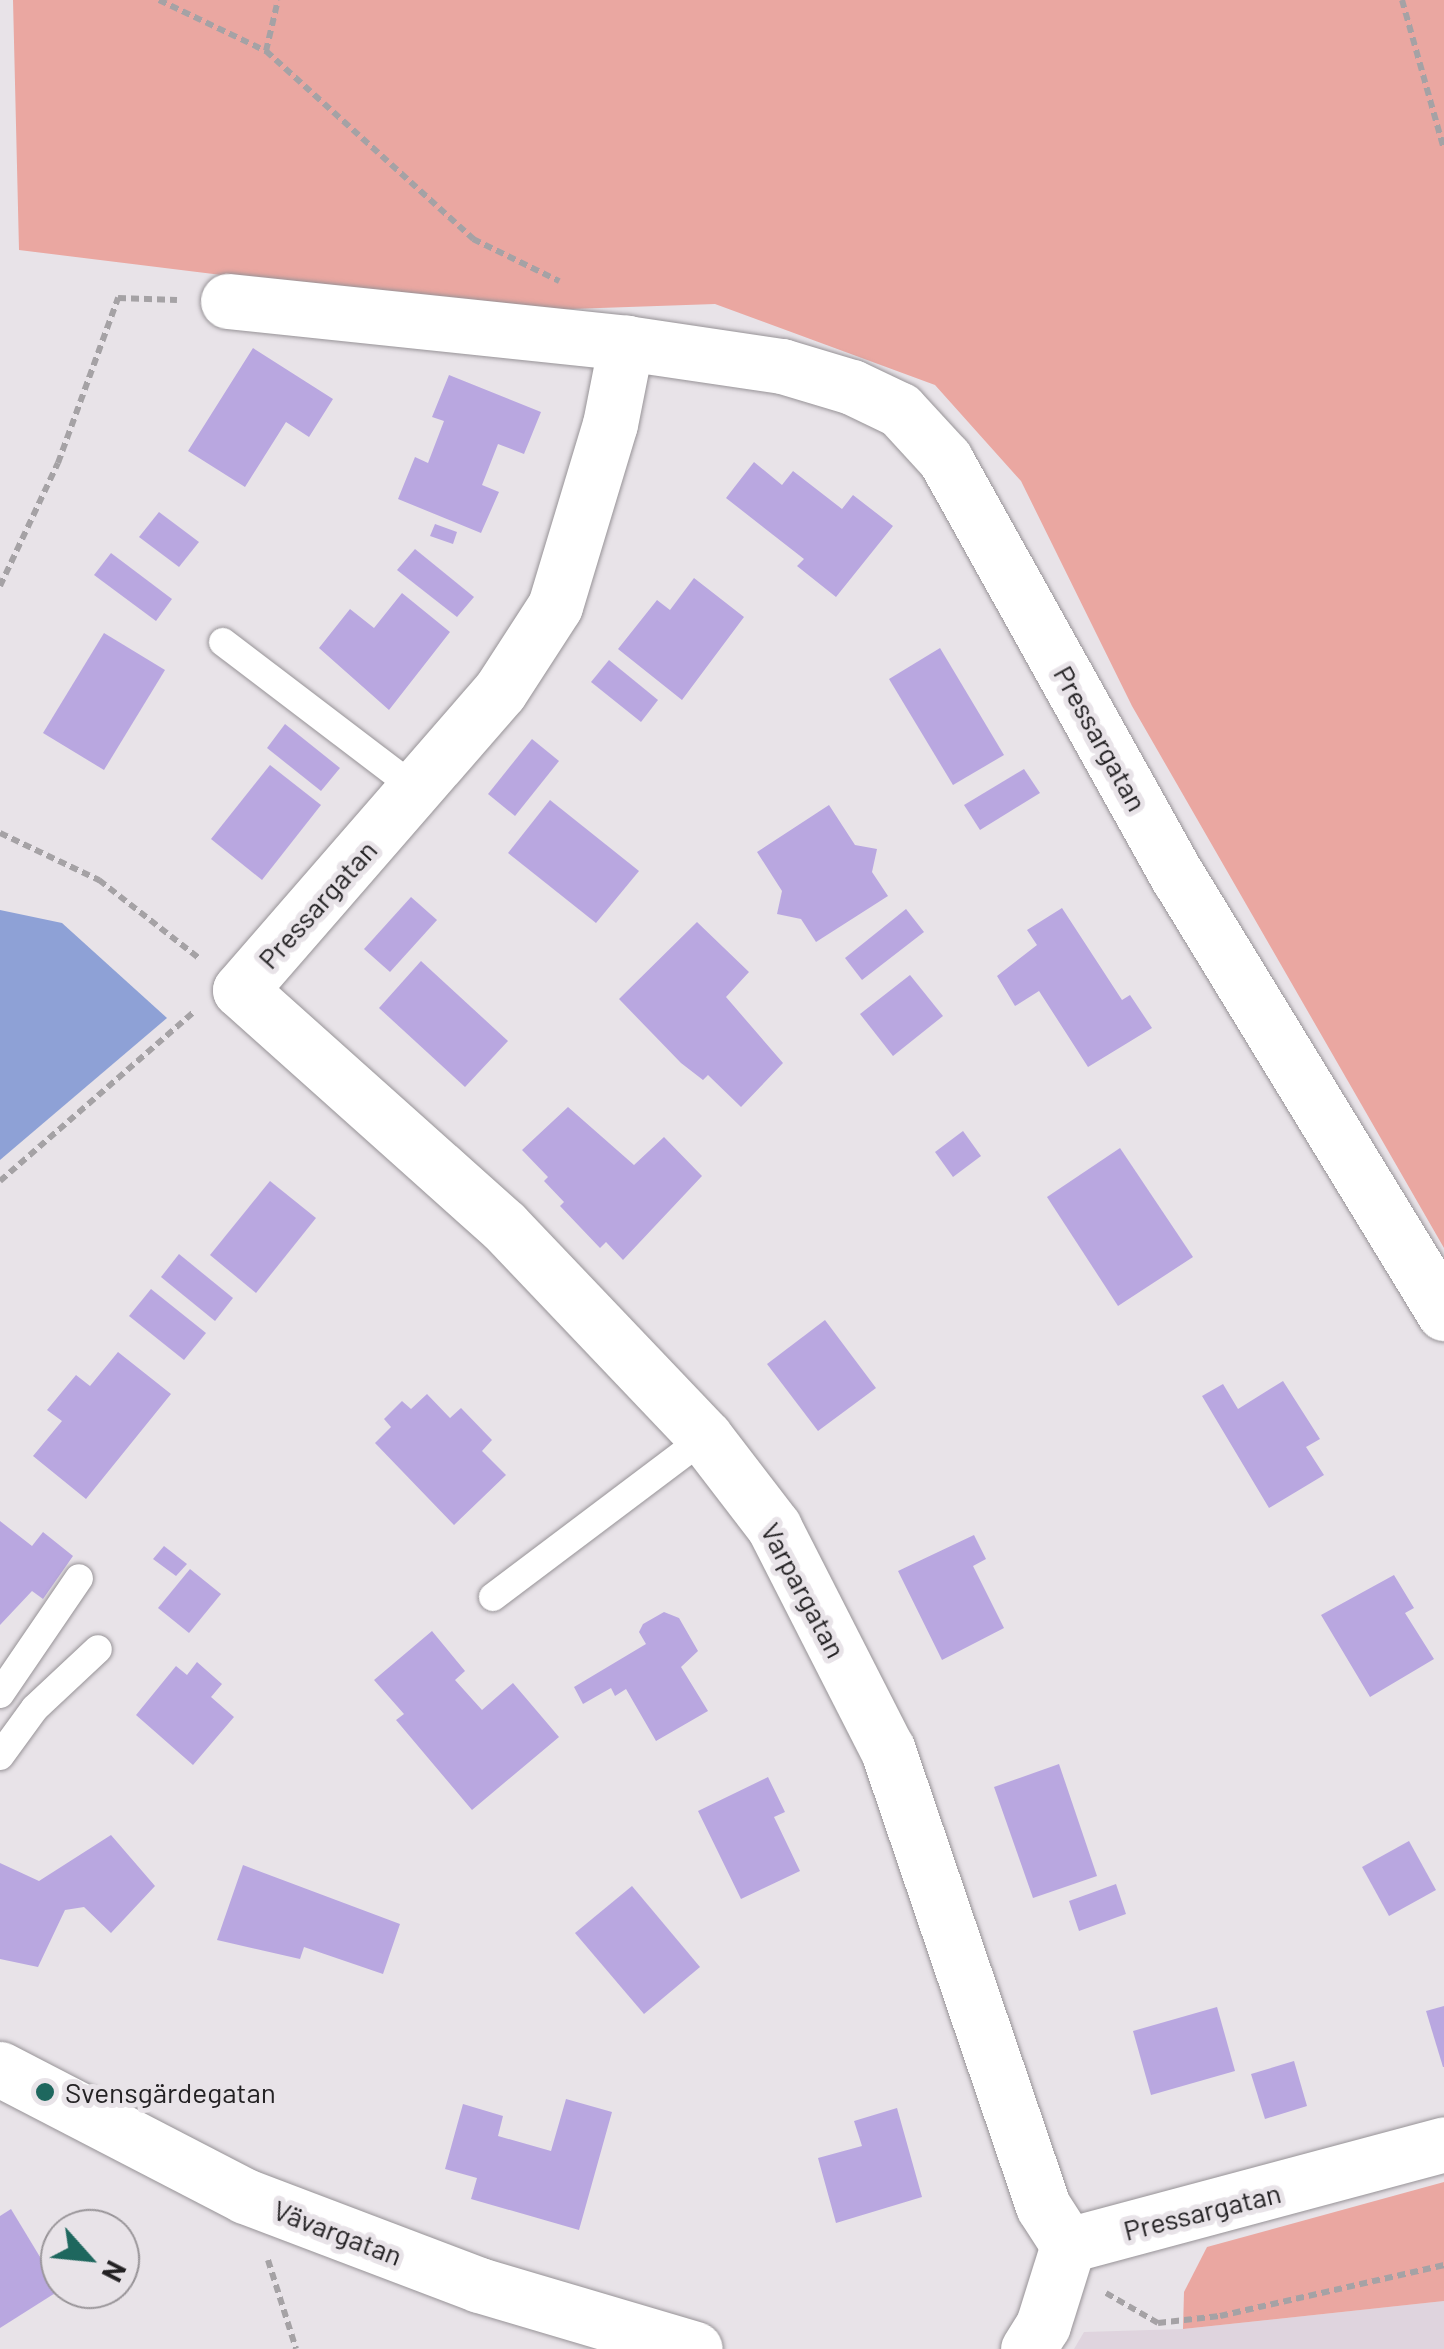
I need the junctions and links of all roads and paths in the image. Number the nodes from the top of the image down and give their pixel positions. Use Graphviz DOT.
graph roads {
  1 [pos="159,0"];
  2 [pos="278,0"];
  3 [pos="1402,0"];
  4 [pos="266,52"];
  5 [pos="1444,149"];
  6 [pos="573,288"];
  7 [pos="228,300"];
  8 [pos="626,343"];
  9 [pos="0,586"];
  10 [pos="223,642"];
  11 [pos="417,790"];
  12 [pos="0,833"];
  13 [pos="240,990"];
  14 [pos="0,1181"];
  15 [pos="1444,1313"];
  16 [pos="705,1437"];
  17 [pos="79,1578"];
  18 [pos="493,1597"];
  19 [pos="98,1650"];
  20 [pos="0,1694"];
  21 [pos="0,1756"];
  22 [pos="0,2069"];
  23 [pos="1444,2144"];
  24 [pos="268,2205"];
  25 [pos="1068,2245"];
  26 [pos="1444,2265"];
  27 [pos="296,2349"];
  28 [pos="693,2349"];
  29 [pos="1028,2349"];
  1 -- 4 [label="path"];
  2 -- 4 [label="path"];
  3 -- 5 [label="path"];
  4 -- 6 [label="path"];
  7 -- 8 [label="street, Pressargatan"];
  7 -- 9 [label="path"];
  8 -- 11 [label="street, Pressargatan"];
  8 -- 15 [label="street, Pressargatan"];
  10 -- 11 [label="lane"];
  11 -- 13 [label="street, Pressargatan"];
  12 -- 13 [label="path"];
  13 -- 14 [label="path"];
  13 -- 16 [label="street, Varpargatan"];
  16 -- 18 [label="lane"];
  16 -- 25 [label="street, Varpargatan"];
  17 -- 20 [label="lane"];
  19 -- 21 [label="lane"];
  22 -- 24 [label="street, Vävargatan"];
  23 -- 25 [label="street, Pressargatan"];
  24 -- 27 [label="path"];
  24 -- 28 [label="street, Vävargatan"];
  25 -- 26 [label="path"];
  25 -- 29 [label="street"];
}
